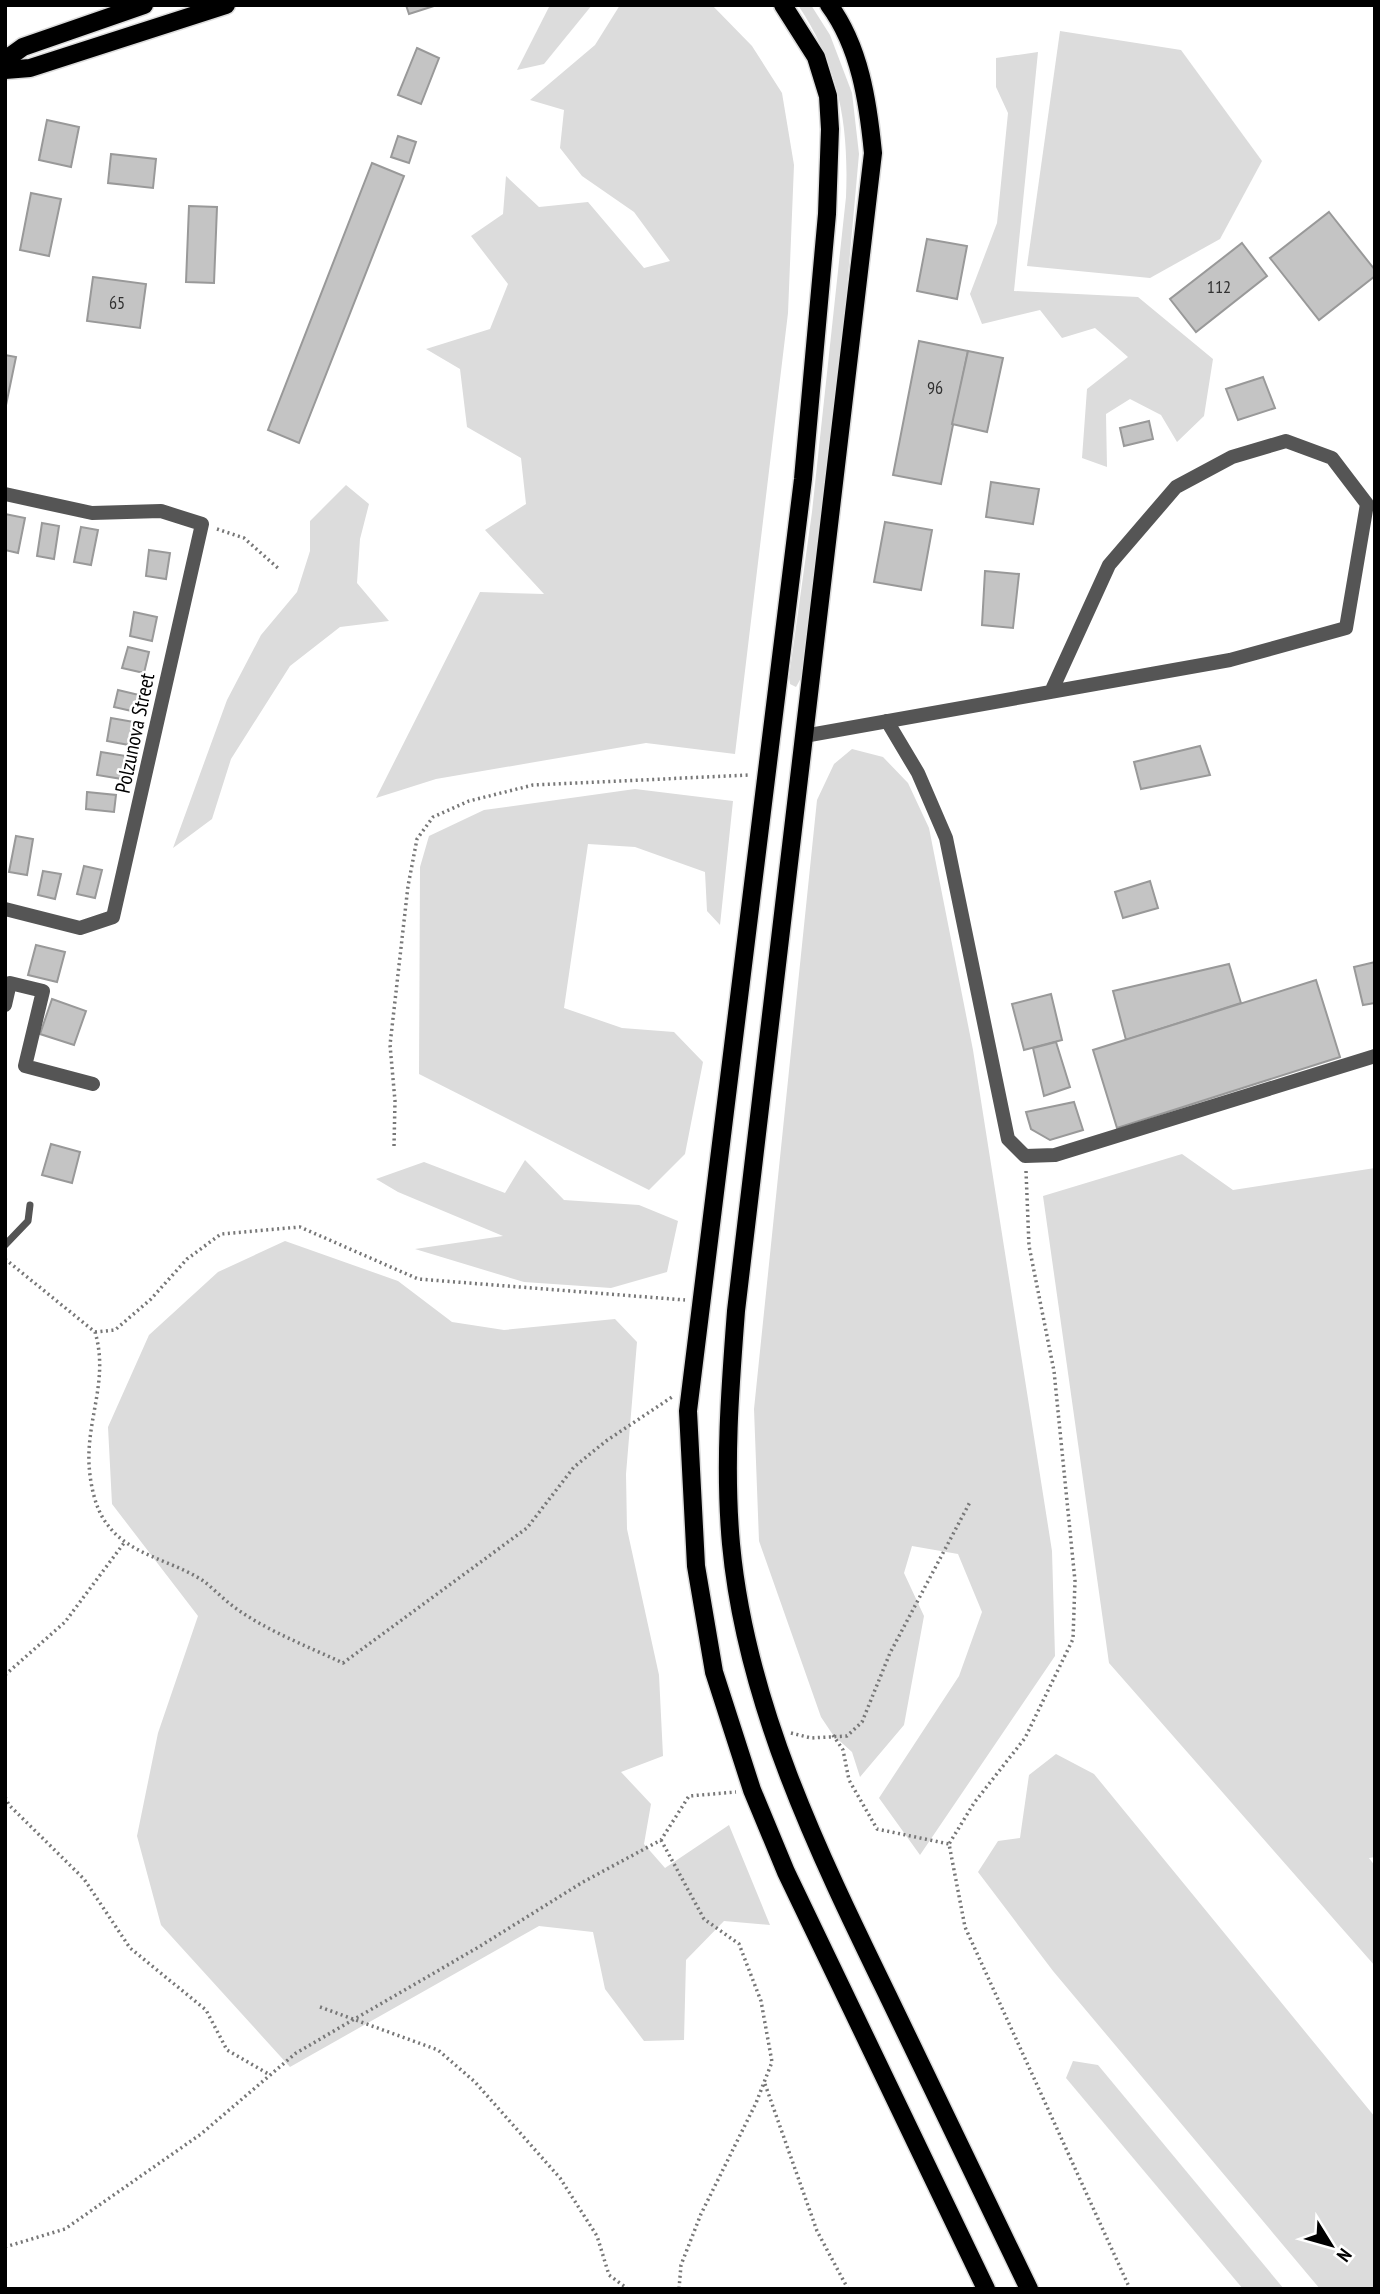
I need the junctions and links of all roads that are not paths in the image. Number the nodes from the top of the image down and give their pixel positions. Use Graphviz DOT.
graph roads {
  1 [pos="145,5"];
  2 [pos="226,5"];
  3 [pos="783,5"];
  4 [pos="829,5"];
  5 [pos="5,60"];
  6 [pos="5,70"];
  7 [pos="5,494"];
  8 [pos="1051,692"];
  9 [pos="887,721"];
  10 [pos="804,736"];
  11 [pos="5,909"];
  12 [pos="5,1005"];
  13 [pos="1375,1056"];
  14 [pos="93,1083"];
  15 [pos="30,1205"];
  16 [pos="5,1245"];
  17 [pos="986,2289"];
  18 [pos="1030,2289"];
  1 -- 5 [label="main road"];
  2 -- 6 [label="main road"];
  3 -- 17 [label="main road"];
  4 -- 10 [label="main road"];
  7 -- 11 [label="street, Polzunova Street"];
  8 -- 8 [label="street"];
  8 -- 9 [label="street"];
  9 -- 10 [label="street"];
  9 -- 13 [label="street"];
  10 -- 18 [label="main road"];
  12 -- 14 [label="street"];
  15 -- 16 [label="lane"];
}
